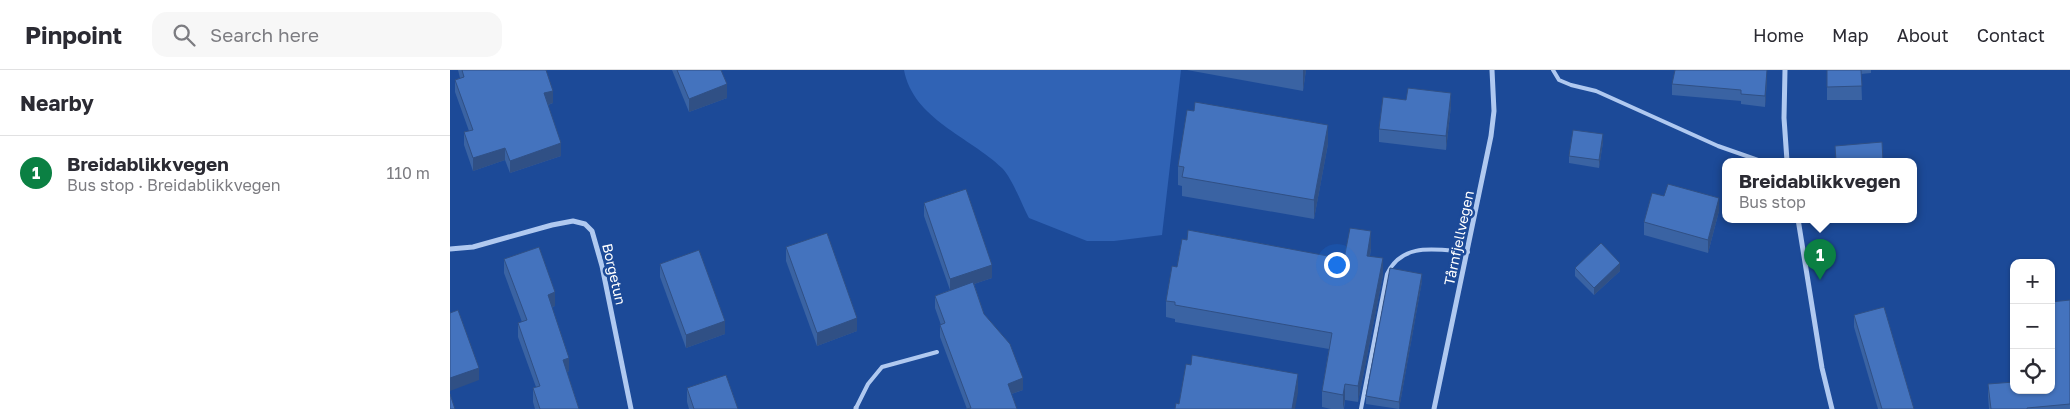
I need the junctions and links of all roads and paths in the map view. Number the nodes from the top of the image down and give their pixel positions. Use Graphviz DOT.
graph roads {
  1 [pos="1492,70"];
  2 [pos="1552,70"];
  3 [pos="1785,70"];
  4 [pos="1752,158"];
  5 [pos="1787,158"];
  6 [pos="1799,223"];
  7 [pos="450,249"];
  8 [pos="1468,252"];
  9 [pos="937,352"];
  10 [pos="856,408"];
  11 [pos="630,409"];
  12 [pos="1362,409"];
  13 [pos="1434,409"];
  14 [pos="1832,409"];
  1 -- 8 [label="street, Tårnfjellvegen"];
  2 -- 4 [label="lane"];
  3 -- 5 [label="street"];
  6 -- 14 [label="street"];
  7 -- 11 [label="street, Borgetun"];
  8 -- 12 [label="lane"];
  8 -- 13 [label="street, Tårnfjellvegen"];
  9 -- 10 [label="lane"];
}
